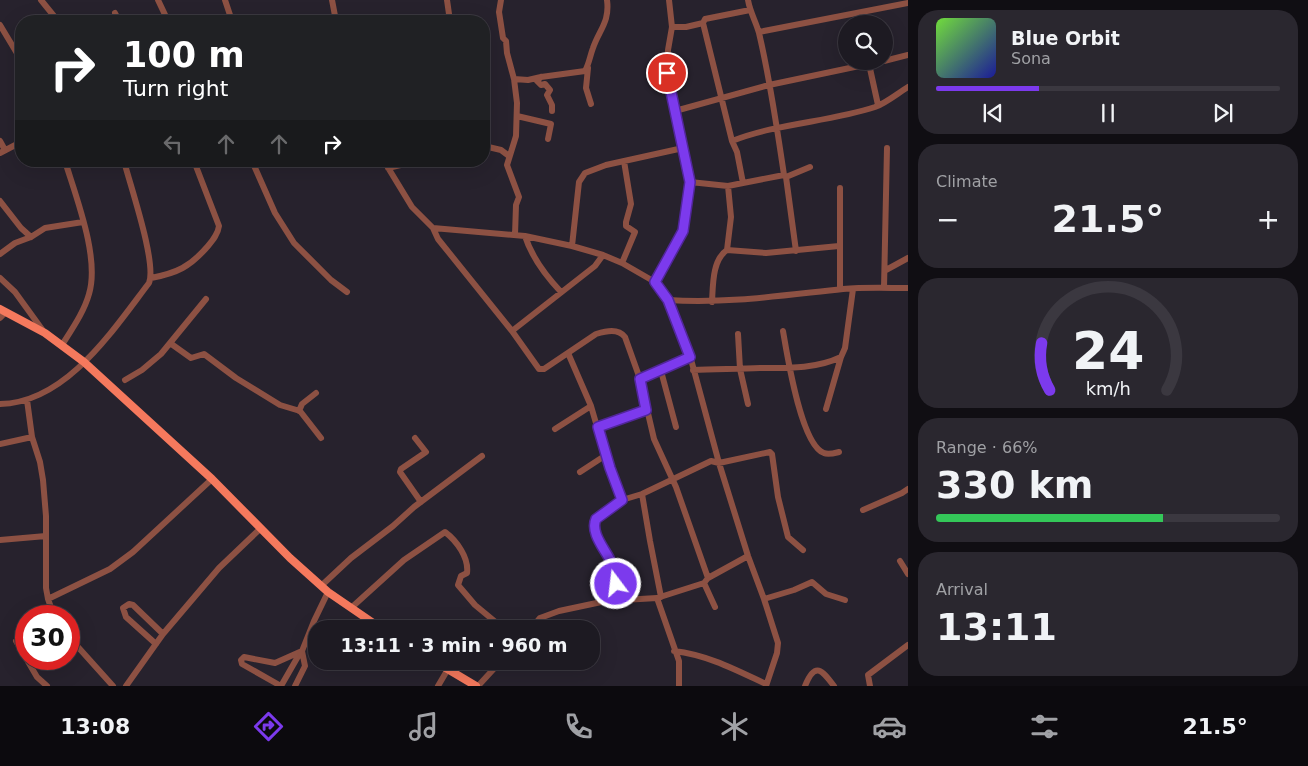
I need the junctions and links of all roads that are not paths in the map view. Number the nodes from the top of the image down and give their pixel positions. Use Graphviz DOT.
graph roads {
  1 [pos="41,0"];
  2 [pos="158,0"];
  3 [pos="225,0"];
  4 [pos="332,0"];
  5 [pos="447,0"];
  6 [pos="500,0"];
  7 [pos="607,0"];
  8 [pos="669,0"];
  9 [pos="748,0"];
  10 [pos="908,3"];
  11 [pos="750,10"];
  12 [pos="53,15"];
  13 [pos="165,15"];
  14 [pos="230,15"];
  15 [pos="335,15"];
  16 [pos="449,15"];
  17 [pos="703,23"];
  18 [pos="0,25"];
  19 [pos="672,27"];
  20 [pos="759,32"];
  21 [pos="15,50"];
  22 [pos="908,55"];
  23 [pos="893,59"];
  24 [pos="589,65"];
  25 [pos="842,70"];
  26 [pos="870,70"];
  27 [pos="541,77"];
  28 [pos="514,79"];
  29 [pos="769,86"];
  30 [pos="908,87"];
  31 [pos="722,98"];
  32 [pos="591,104"];
  33 [pos="878,105"];
  34 [pos="552,111"];
  35 [pos="675,111"];
  36 [pos="517,116"];
  37 [pos="777,128"];
  38 [pos="548,139"];
  39 [pos="0,141"];
  40 [pos="732,141"];
  41 [pos="15,145"];
  42 [pos="490,147"];
  43 [pos="683,148"];
  44 [pos="887,148"];
  45 [pos="2,151"];
  46 [pos="509,156"];
  47 [pos="624,161"];
  48 [pos="67,167"];
  49 [pos="126,167"];
  50 [pos="196,167"];
  51 [pos="255,167"];
  52 [pos="392,167"];
  53 [pos="810,167"];
  54 [pos="388,168"];
  55 [pos="785,176"];
  56 [pos="690,182"];
  57 [pos="743,183"];
  58 [pos="728,186"];
  59 [pos="840,188"];
  60 [pos="0,201"];
  61 [pos="83,222"];
  62 [pos="434,228"];
  63 [pos="516,234"];
  64 [pos="525,236"];
  65 [pos="31,237"];
  66 [pos="572,246"];
  67 [pos="839,246"];
  68 [pos="727,250"];
  69 [pos="796,251"];
  70 [pos="0,254"];
  71 [pos="603,255"];
  72 [pos="908,258"];
  73 [pos="622,263"];
  74 [pos="886,270"];
  75 [pos="0,278"];
  76 [pos="151,278"];
  77 [pos="655,282"];
  78 [pos="884,288"];
  79 [pos="908,288"];
  80 [pos="840,289"];
  81 [pos="853,289"];
  82 [pos="347,292"];
  83 [pos="561,292"];
  84 [pos="206,299"];
  85 [pos="668,300"];
  86 [pos="712,302"];
  87 [pos="2,313"];
  88 [pos="512,331"];
  89 [pos="783,331"];
  90 [pos="45,332"];
  91 [pos="738,334"];
  92 [pos="170,343"];
  93 [pos="62,345"];
  94 [pos="568,353"];
  95 [pos="690,357"];
  96 [pos="841,357"];
  97 [pos="84,362"];
  98 [pos="789,368"];
  99 [pos="740,369"];
  100 [pos="693,370"];
  101 [pos="661,371"];
  102 [pos="640,379"];
  103 [pos="125,380"];
  104 [pos="316,393"];
  105 [pos="27,400"];
  106 [pos="0,404"];
  107 [pos="748,404"];
  108 [pos="591,406"];
  109 [pos="826,409"];
  110 [pos="646,410"];
  111 [pos="299,411"];
  112 [pos="598,427"];
  113 [pos="676,427"];
  114 [pos="555,429"];
  115 [pos="32,436"];
  116 [pos="321,438"];
  117 [pos="415,438"];
  118 [pos="0,444"];
  119 [pos="839,452"];
  120 [pos="606,455"];
  121 [pos="482,456"];
  122 [pos="719,463"];
  123 [pos="580,472"];
  124 [pos="212,479"];
  125 [pos="672,479"];
  126 [pos="908,489"];
  127 [pos="642,494"];
  128 [pos="622,500"];
  129 [pos="421,502"];
  130 [pos="863,510"];
  131 [pos="261,528"];
  132 [pos="46,536"];
  133 [pos="0,540"];
  134 [pos="803,550"];
  135 [pos="748,556"];
  136 [pos="900,561"];
  137 [pos="908,574"];
  138 [pos="706,581"];
  139 [pos="321,586"];
  140 [pos="328,592"];
  141 [pos="659,597"];
  142 [pos="48,599"];
  143 [pos="619,599"];
  144 [pos="764,599"];
  145 [pos="845,600"];
  146 [pos="50,605"];
  147 [pos="715,607"];
  148 [pos="351,608"];
  149 [pos="364,620"];
  150 [pos="493,620"];
  151 [pos="538,620"];
  152 [pos="164,634"];
  153 [pos="156,644"];
  154 [pos="908,645"];
  155 [pos="80,649"];
  156 [pos="674,651"];
  157 [pos="301,652"];
  158 [pos="33,670"];
  159 [pos="447,670"];
  160 [pos="450,670"];
  161 [pos="492,670"];
  162 [pos="868,675"];
  163 [pos="766,685"];
  164 [pos="47,686"];
  165 [pos="113,686"];
  166 [pos="126,686"];
  167 [pos="281,686"];
  168 [pos="295,686"];
  169 [pos="438,686"];
  170 [pos="477,686"];
  171 [pos="679,686"];
  172 [pos="805,686"];
  173 [pos="834,686"];
  174 [pos="870,686"];
  175 [pos="876,686"];
  1 -- 12 [label="street"];
  2 -- 13 [label="street"];
  3 -- 14 [label="street"];
  4 -- 15 [label="street"];
  5 -- 16 [label="street"];
  6 -- 28 [label="street"];
  7 -- 24 [label="street"];
  8 -- 19 [label="street"];
  9 -- 11 [label="street"];
  10 -- 20 [label="street"];
  11 -- 17 [label="street"];
  11 -- 20 [label="street"];
  17 -- 19 [label="street"];
  17 -- 31 [label="street"];
  18 -- 21 [label="street"];
  19 -- 35 [label="street"];
  20 -- 29 [label="street"];
  22 -- 23 [label="street"];
  24 -- 27 [label="street"];
  24 -- 32 [label="street"];
  25 -- 29 [label="street"];
  26 -- 33 [label="street"];
  27 -- 28 [label="street"];
  27 -- 34 [label="street"];
  28 -- 36 [label="street"];
  29 -- 31 [label="street"];
  29 -- 37 [label="street"];
  30 -- 33 [label="street"];
  31 -- 35 [label="street"];
  31 -- 40 [label="street"];
  33 -- 37 [label="street"];
  35 -- 43 [label="street"];
  36 -- 38 [label="street"];
  36 -- 46 [label="street"];
  37 -- 40 [label="street"];
  37 -- 55 [label="street"];
  39 -- 45 [label="street"];
  40 -- 57 [label="street"];
  41 -- 45 [label="street"];
  42 -- 46 [label="street"];
  43 -- 47 [label="street"];
  43 -- 56 [label="street"];
  44 -- 74 [label="street"];
  46 -- 63 [label="street"];
  47 -- 66 [label="street"];
  47 -- 73 [label="street"];
  48 -- 61 [label="street"];
  49 -- 76 [label="street"];
  50 -- 76 [label="street"];
  51 -- 82 [label="street"];
  52 -- 54 [label="street"];
  53 -- 55 [label="street"];
  54 -- 62 [label="street"];
  55 -- 57 [label="street"];
  55 -- 69 [label="street"];
  56 -- 58 [label="street"];
  56 -- 77 [label="street"];
  57 -- 58 [label="street"];
  58 -- 68 [label="street"];
  59 -- 67 [label="street"];
  60 -- 65 [label="street"];
  61 -- 65 [label="street"];
  61 -- 93 [label="street"];
  62 -- 63 [label="street"];
  62 -- 88 [label="street"];
  63 -- 64 [label="street"];
  64 -- 66 [label="street"];
  64 -- 83 [label="street"];
  65 -- 70 [label="street"];
  66 -- 71 [label="street"];
  67 -- 69 [label="street"];
  67 -- 80 [label="street"];
  68 -- 69 [label="street"];
  68 -- 86 [label="street"];
  71 -- 73 [label="street"];
  71 -- 83 [label="street"];
  72 -- 74 [label="street"];
  73 -- 77 [label="street"];
  74 -- 78 [label="street"];
  75 -- 90 [label="street"];
  76 -- 97 [label="street"];
  77 -- 85 [label="street"];
  78 -- 79 [label="street"];
  78 -- 81 [label="street"];
  80 -- 81 [label="street"];
  80 -- 86 [label="street"];
  81 -- 96 [label="street"];
  83 -- 88 [label="street"];
  84 -- 92 [label="street"];
  85 -- 86 [label="street"];
  85 -- 95 [label="street"];
  87 -- 90 [label="main road"];
  88 -- 94 [label="street"];
  89 -- 98 [label="street"];
  90 -- 93 [label="main road"];
  91 -- 99 [label="street"];
  92 -- 103 [label="street"];
  92 -- 111 [label="street"];
  93 -- 97 [label="main road"];
  94 -- 102 [label="street"];
  94 -- 108 [label="street"];
  95 -- 100 [label="street"];
  95 -- 101 [label="street"];
  96 -- 98 [label="street"];
  96 -- 109 [label="street"];
  97 -- 105 [label="street"];
  97 -- 124 [label="main road"];
  98 -- 99 [label="street"];
  98 -- 119 [label="street"];
  99 -- 100 [label="street"];
  99 -- 107 [label="street"];
  100 -- 122 [label="street"];
  101 -- 102 [label="street"];
  101 -- 113 [label="street"];
  102 -- 110 [label="street"];
  104 -- 111 [label="street"];
  105 -- 106 [label="street"];
  105 -- 115 [label="street"];
  108 -- 112 [label="street"];
  108 -- 114 [label="street"];
  110 -- 112 [label="street"];
  110 -- 125 [label="street"];
  111 -- 116 [label="street"];
  112 -- 120 [label="street"];
  115 -- 118 [label="street"];
  115 -- 132 [label="street"];
  117 -- 129 [label="street"];
  120 -- 123 [label="street"];
  120 -- 128 [label="street"];
  121 -- 129 [label="street"];
  122 -- 125 [label="street"];
  122 -- 134 [label="street"];
  122 -- 135 [label="street"];
  124 -- 131 [label="main road"];
  124 -- 142 [label="street"];
  125 -- 127 [label="street"];
  125 -- 138 [label="street"];
  126 -- 130 [label="street"];
  127 -- 128 [label="street"];
  127 -- 141 [label="street"];
  128 -- 143 [label="street"];
  129 -- 139 [label="street"];
  131 -- 139 [label="main road"];
  131 -- 152 [label="street"];
  132 -- 133 [label="street"];
  132 -- 142 [label="street"];
  135 -- 138 [label="street"];
  135 -- 144 [label="street"];
  136 -- 137 [label="street"];
  138 -- 141 [label="street"];
  138 -- 147 [label="street"];
  139 -- 140 [label="main road"];
  140 -- 148 [label="main road"];
  140 -- 157 [label="street"];
  141 -- 143 [label="street"];
  141 -- 156 [label="street"];
  142 -- 146 [label="street"];
  143 -- 151 [label="street"];
  144 -- 145 [label="street"];
  144 -- 163 [label="street"];
  148 -- 149 [label="main road"];
  148 -- 150 [label="street"];
  152 -- 153 [label="street"];
  152 -- 153 [label="street"];
  153 -- 166 [label="street"];
  154 -- 162 [label="street"];
  155 -- 165 [label="street"];
  156 -- 163 [label="street"];
  156 -- 171 [label="street"];
  157 -- 167 [label="street"];
  157 -- 167 [label="street"];
  157 -- 168 [label="street"];
  158 -- 164 [label="street"];
  159 -- 169 [label="street"];
  160 -- 170 [label="main road"];
  161 -- 170 [label="street"];
  162 -- 174 [label="street"];
  162 -- 175 [label="street"];
  172 -- 173 [label="street"];
}
